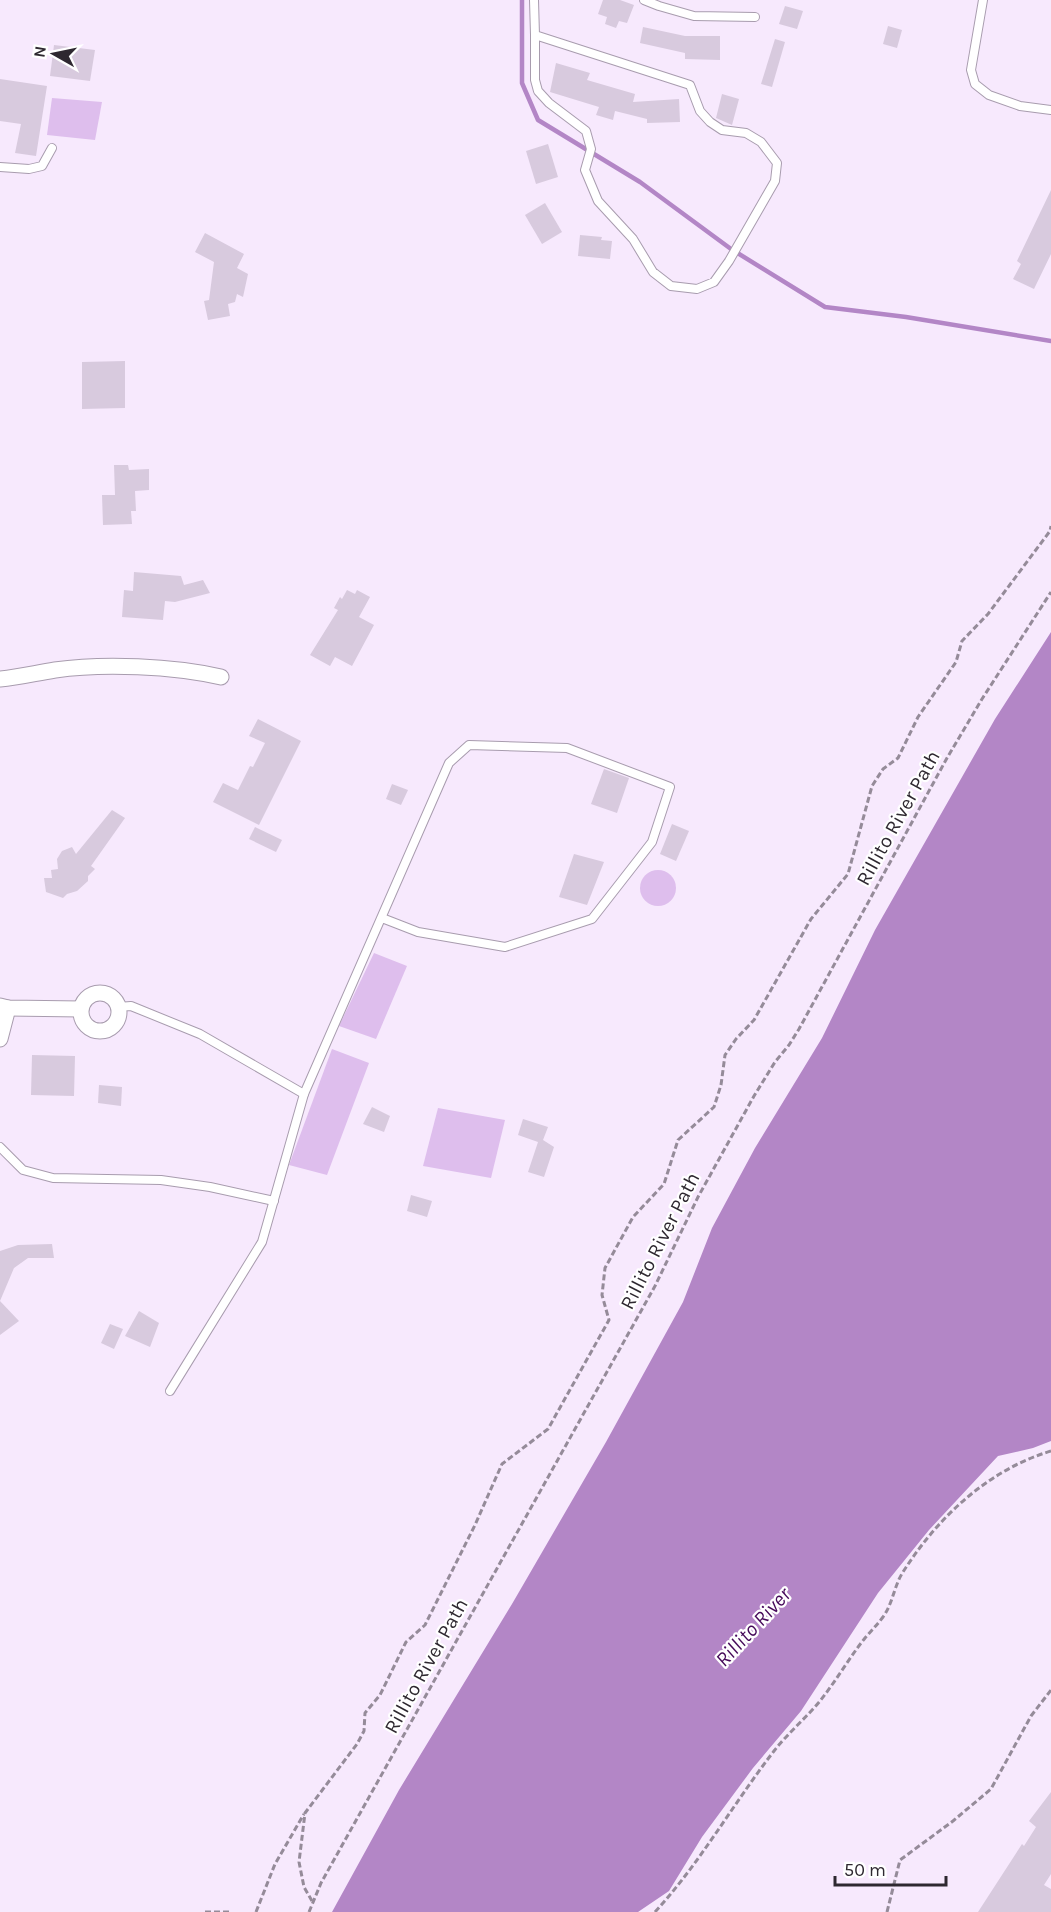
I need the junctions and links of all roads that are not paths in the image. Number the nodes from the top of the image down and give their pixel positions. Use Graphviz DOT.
graph roads {
  1 [pos="534,0"];
  2 [pos="644,0"];
  3 [pos="983,0"];
  4 [pos="755,17"];
  5 [pos="535,35"];
  6 [pos="1051,110"];
  7 [pos="52,148"];
  8 [pos="0,167"];
  9 [pos="221,677"];
  10 [pos="0,679"];
  11 [pos="382,918"];
  12 [pos="4,1007"];
  13 [pos="118,1007"];
  14 [pos="81,1009"];
  15 [pos="0,1039"];
  16 [pos="304,1094"];
  17 [pos="0,1147"];
  18 [pos="274,1200"];
  19 [pos="170,1391"];
  1 -- 5 [label="lane"];
  2 -- 4 [label="lane"];
  3 -- 6 [label="lane"];
  5 -- 5 [label="lane"];
  7 -- 8 [label="lane"];
  9 -- 10 [label="street"];
  11 -- 11 [label="lane"];
  11 -- 16 [label="lane"];
  12 -- 14 [label="street"];
  12 -- 15 [label="street"];
  13 -- 14 [label="street"];
  13 -- 14 [label="street"];
  13 -- 16 [label="lane"];
  16 -- 18 [label="lane"];
  17 -- 18 [label="lane"];
  18 -- 19 [label="lane"];
}
